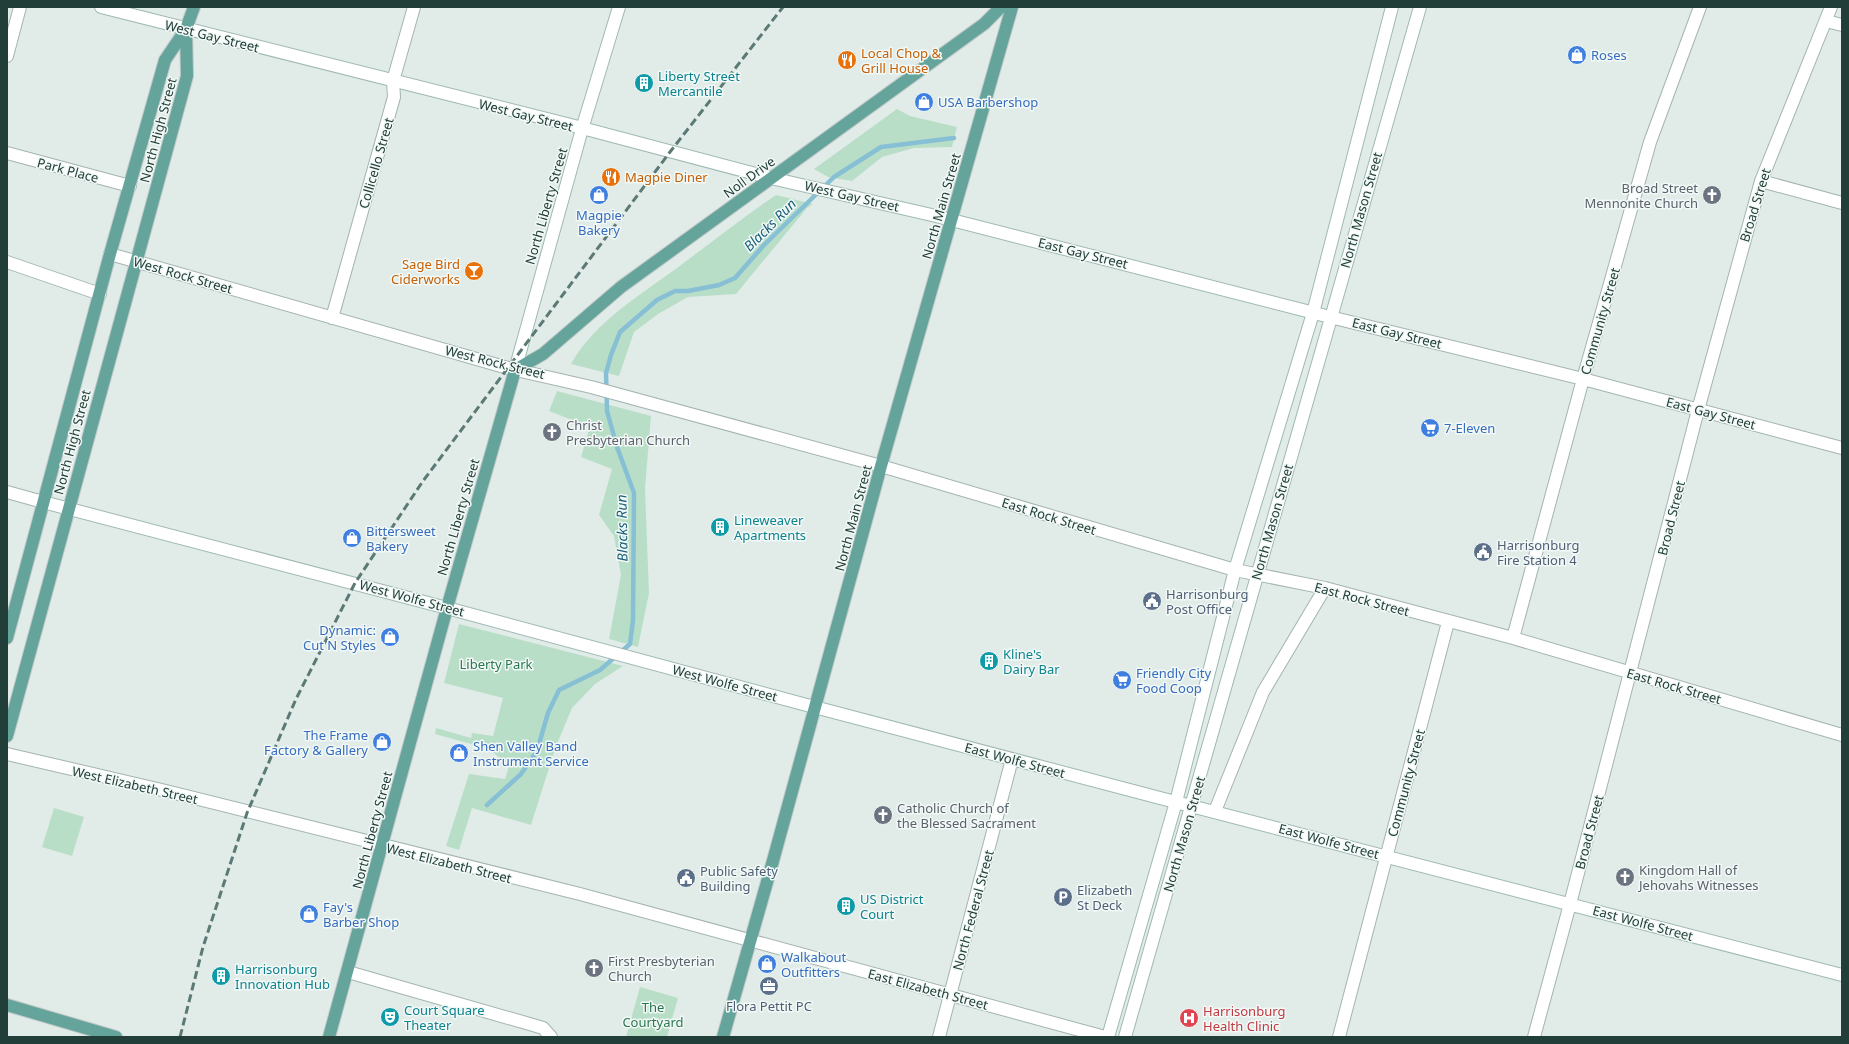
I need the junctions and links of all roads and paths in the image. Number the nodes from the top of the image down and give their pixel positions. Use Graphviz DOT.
graph roads {
  1 [pos="20,7"];
  2 [pos="101,7"];
  3 [pos="194,7"];
  4 [pos="414,7"];
  5 [pos="619,7"];
  6 [pos="1001,7"];
  7 [pos="1012,7"];
  8 [pos="1392,7"];
  9 [pos="1420,7"];
  10 [pos="1700,7"];
  11 [pos="1831,7"];
  12 [pos="1826,21"];
  13 [pos="1842,26"];
  14 [pos="186,29"];
  15 [pos="7,56"];
  16 [pos="393,82"];
  17 [pos="582,129"];
  18 [pos="7,153"];
  19 [pos="771,178"];
  20 [pos="1761,180"];
  21 [pos="130,186"];
  22 [pos="1842,202"];
  23 [pos="951,220"];
  24 [pos="110,254"];
  25 [pos="7,262"];
  26 [pos="136,262"];
  27 [pos="100,294"];
  28 [pos="1313,313"];
  29 [pos="1330,317"];
  30 [pos="332,318"];
  31 [pos="515,370"];
  32 [pos="1583,379"];
  33 [pos="1698,410"];
  34 [pos="1842,448"];
  35 [pos="881,466"];
  36 [pos="7,492"];
  37 [pos="43,502"];
  38 [pos="69,509"];
  39 [pos="1235,570"];
  40 [pos="1258,575"];
  41 [pos="1324,588"];
  42 [pos="447,608"];
  43 [pos="1448,622"];
  44 [pos="7,638"];
  45 [pos="1513,638"];
  46 [pos="1630,674"];
  47 [pos="816,708"];
  48 [pos="1842,735"];
  49 [pos="7,736"];
  50 [pos="7,754"];
  51 [pos="1012,759"];
  52 [pos="1176,802"];
  53 [pos="1192,806"];
  54 [pos="1215,812"];
  55 [pos="382,846"];
  56 [pos="1386,856"];
  57 [pos="1570,904"];
  58 [pos="751,941"];
  59 [pos="348,972"];
  60 [pos="1842,975"];
  61 [pos="951,995"];
  62 [pos="7,1005"];
  63 [pos="116,1037"];
  64 [pos="329,1037"];
  65 [pos="551,1037"];
  66 [pos="723,1037"];
  67 [pos="939,1037"];
  68 [pos="1105,1037"];
  69 [pos="1108,1037"];
  70 [pos="1125,1037"];
  71 [pos="1339,1037"];
  72 [pos="1534,1037"];
  1 -- 15 [label="street"];
  2 -- 14 [label="street, West Gay Street"];
  3 -- 14 [label="main road"];
  4 -- 16 [label="street, Collicello Street"];
  5 -- 17 [label="street, North Liberty Street"];
  6 -- 19 [label="main road, Noll Drive"];
  7 -- 23 [label="main road, North Main Street"];
  8 -- 28 [label="street, North Mason Street"];
  9 -- 29 [label="street, North Mason Street"];
  10 -- 32 [label="street, Community Street"];
  11 -- 12 [label="street, Broad Street"];
  12 -- 13 [label="street"];
  12 -- 20 [label="street, Broad Street"];
  14 -- 16 [label="street, West Gay Street"];
  14 -- 21 [label="main road, North High Street"];
  14 -- 26 [label="main road, North High Street"];
  16 -- 17 [label="street, West Gay Street"];
  16 -- 30 [label="street, Collicello Street"];
  17 -- 19 [label="street, West Gay Street"];
  17 -- 31 [label="street, North Liberty Street"];
  18 -- 21 [label="street, Park Place"];
  19 -- 23 [label="street, West Gay Street"];
  19 -- 31 [label="main road, Noll Drive"];
  20 -- 22 [label="street"];
  20 -- 33 [label="street, Broad Street"];
  21 -- 24 [label="main road, North High Street"];
  23 -- 28 [label="street, East Gay Street"];
  23 -- 35 [label="main road, North Main Street"];
  24 -- 26 [label="street, West Rock Street"];
  24 -- 27 [label="main road, North High Street"];
  25 -- 27 [label="street"];
  26 -- 30 [label="street, West Rock Street"];
  26 -- 38 [label="main road, North High Street"];
  27 -- 37 [label="main road, North High Street"];
  28 -- 29 [label="street, East Gay Street"];
  28 -- 39 [label="street, North Mason Street"];
  29 -- 32 [label="street, East Gay Street"];
  29 -- 40 [label="street, North Mason Street"];
  30 -- 31 [label="street, West Rock Street"];
  31 -- 35 [label="street, West Rock Street"];
  31 -- 42 [label="main road, North Liberty Street"];
  32 -- 33 [label="street, East Gay Street"];
  32 -- 45 [label="street, Community Street"];
  33 -- 34 [label="street, East Gay Street"];
  33 -- 46 [label="street, Broad Street"];
  35 -- 39 [label="street, East Rock Street"];
  35 -- 47 [label="main road, North Main Street"];
  36 -- 37 [label="street, West Wolfe Street"];
  37 -- 38 [label="street, West Wolfe Street"];
  37 -- 44 [label="main road, North High Street"];
  38 -- 42 [label="street, West Wolfe Street"];
  38 -- 49 [label="main road, North High Street"];
  39 -- 40 [label="street, East Rock Street"];
  39 -- 52 [label="street, North Mason Street"];
  40 -- 41 [label="street, East Rock Street"];
  40 -- 53 [label="street, North Mason Street"];
  41 -- 43 [label="street, East Rock Street"];
  41 -- 54 [label="street, North Mason Street"];
  42 -- 47 [label="street, West Wolfe Street"];
  42 -- 55 [label="main road, North Liberty Street"];
  43 -- 45 [label="street, East Rock Street"];
  43 -- 56 [label="street, Community Street"];
  45 -- 46 [label="street, East Rock Street"];
  46 -- 48 [label="street, East Rock Street"];
  46 -- 57 [label="street, Broad Street"];
  47 -- 51 [label="street, East Wolfe Street"];
  47 -- 58 [label="main road, North Main Street"];
  50 -- 55 [label="street, West Elizabeth Street"];
  51 -- 52 [label="street, East Wolfe Street"];
  51 -- 61 [label="street, North Federal Street"];
  52 -- 53 [label="street, East Wolfe Street"];
  52 -- 69 [label="street, North Mason Street"];
  53 -- 54 [label="street, East Wolfe Street"];
  53 -- 70 [label="street, North Mason Street"];
  54 -- 56 [label="street, East Wolfe Street"];
  55 -- 58 [label="street, West Elizabeth Street"];
  55 -- 59 [label="main road, North Liberty Street"];
  56 -- 57 [label="street, East Wolfe Street"];
  56 -- 71 [label="street, Community Street"];
  57 -- 60 [label="street, East Wolfe Street"];
  57 -- 72 [label="street, Broad Street"];
  58 -- 61 [label="street, East Elizabeth Street"];
  58 -- 66 [label="main road, North Main Street"];
  59 -- 64 [label="main road, North Liberty Street"];
  59 -- 65 [label="street"];
  61 -- 67 [label="street, North Federal Street"];
  61 -- 68 [label="street, East Elizabeth Street"];
  62 -- 63 [label="main road"];
}
